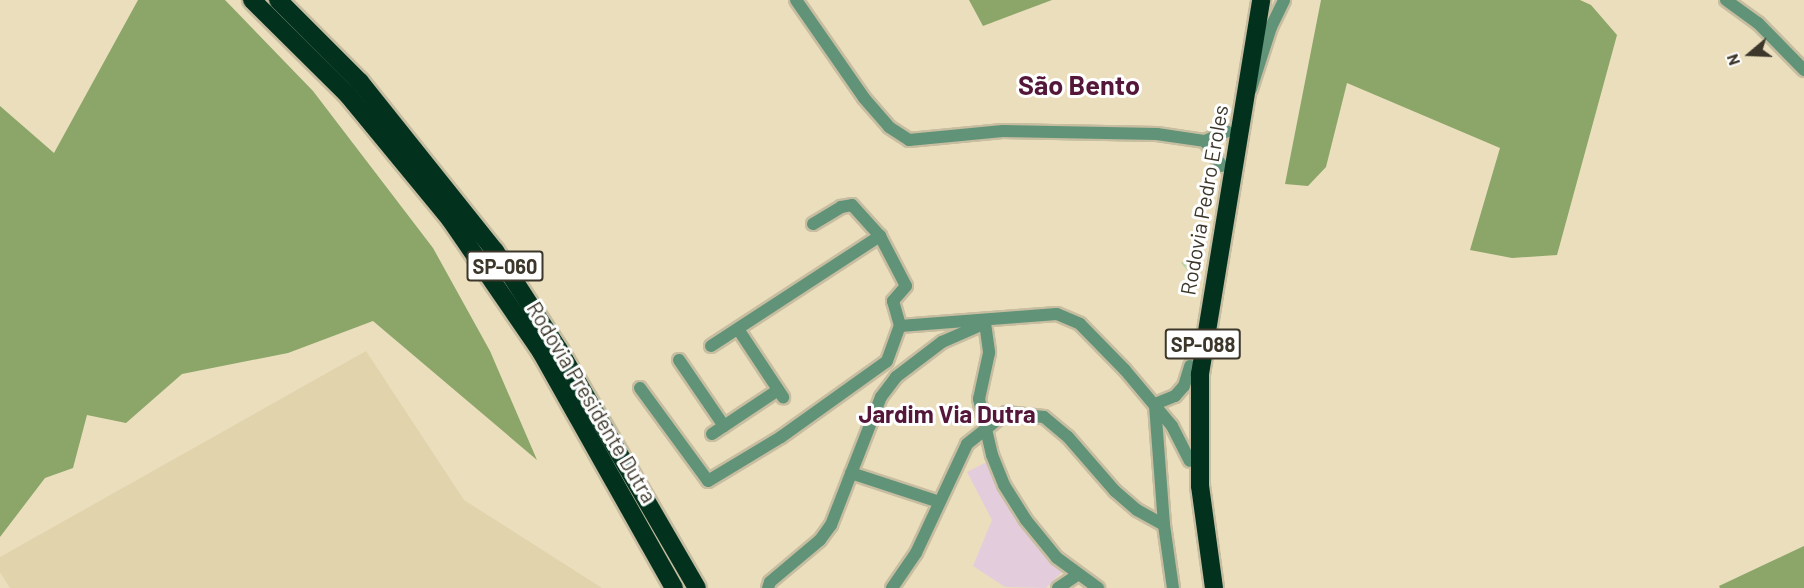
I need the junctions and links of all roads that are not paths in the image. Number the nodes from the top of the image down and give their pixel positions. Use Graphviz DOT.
graph roads {
  1 [pos="252,0"];
  2 [pos="278,0"];
  3 [pos="796,0"];
  4 [pos="1250,0"];
  5 [pos="1261,0"];
  6 [pos="1284,0"];
  7 [pos="1728,1"];
  8 [pos="1804,70"];
  9 [pos="1244,103"];
  10 [pos="1227,131"];
  11 [pos="1204,141"];
  12 [pos="1222,166"];
  13 [pos="813,224"];
  14 [pos="880,236"];
  15 [pos="985,323"];
  16 [pos="900,326"];
  17 [pos="738,329"];
  18 [pos="711,346"];
  19 [pos="679,360"];
  20 [pos="1190,366"];
  21 [pos="640,388"];
  22 [pos="1155,404"];
  23 [pos="724,426"];
  24 [pos="984,427"];
  25 [pos="712,434"];
  26 [pos="1190,461"];
  27 [pos="851,473"];
  28 [pos="939,502"];
  29 [pos="1164,525"];
  30 [pos="1077,575"];
  31 [pos="769,585"];
  32 [pos="674,588"];
  33 [pos="697,588"];
  34 [pos="892,588"];
  35 [pos="1058,588"];
  36 [pos="1098,588"];
  37 [pos="1173,588"];
  38 [pos="1205,588"];
  39 [pos="1214,588"];
  1 -- 32 [label="highway, Rodovia Presidente Dutra / SP-060"];
  2 -- 33 [label="highway, Rodovia Presidente Dutra / SP-060"];
  3 -- 11 [label="street"];
  4 -- 10 [label="highway, Rodovia Pedro Eroles / SP-088"];
  5 -- 9 [label="highway, Rodovia Pedro Eroles / SP-088"];
  6 -- 9 [label="street"];
  7 -- 8 [label="street"];
  9 -- 39 [label="highway, Rodovia Pedro Eroles / SP-088"];
  10 -- 11 [label="street"];
  10 -- 12 [label="highway, Rodovia Pedro Eroles / SP-088"];
  11 -- 12 [label="street"];
  12 -- 20 [label="highway, Rodovia Pedro Eroles / SP-088"];
  13 -- 14 [label="street"];
  14 -- 16 [label="street"];
  14 -- 17 [label="street"];
  15 -- 16 [label="street"];
  15 -- 22 [label="street"];
  15 -- 24 [label="street"];
  15 -- 27 [label="street"];
  16 -- 21 [label="street"];
  17 -- 18 [label="street"];
  17 -- 23 [label="street"];
  19 -- 23 [label="street"];
  20 -- 22 [label="street"];
  20 -- 26 [label="highway, Rodovia Pedro Eroles / SP-088"];
  22 -- 26 [label="street"];
  22 -- 29 [label="street"];
  23 -- 25 [label="street"];
  24 -- 28 [label="street"];
  24 -- 29 [label="street"];
  24 -- 30 [label="street"];
  26 -- 38 [label="highway, Rodovia Pedro Eroles / SP-088"];
  27 -- 28 [label="street"];
  27 -- 31 [label="street"];
  28 -- 34 [label="street"];
  29 -- 37 [label="street"];
  30 -- 35 [label="street"];
  30 -- 36 [label="street"];
}
